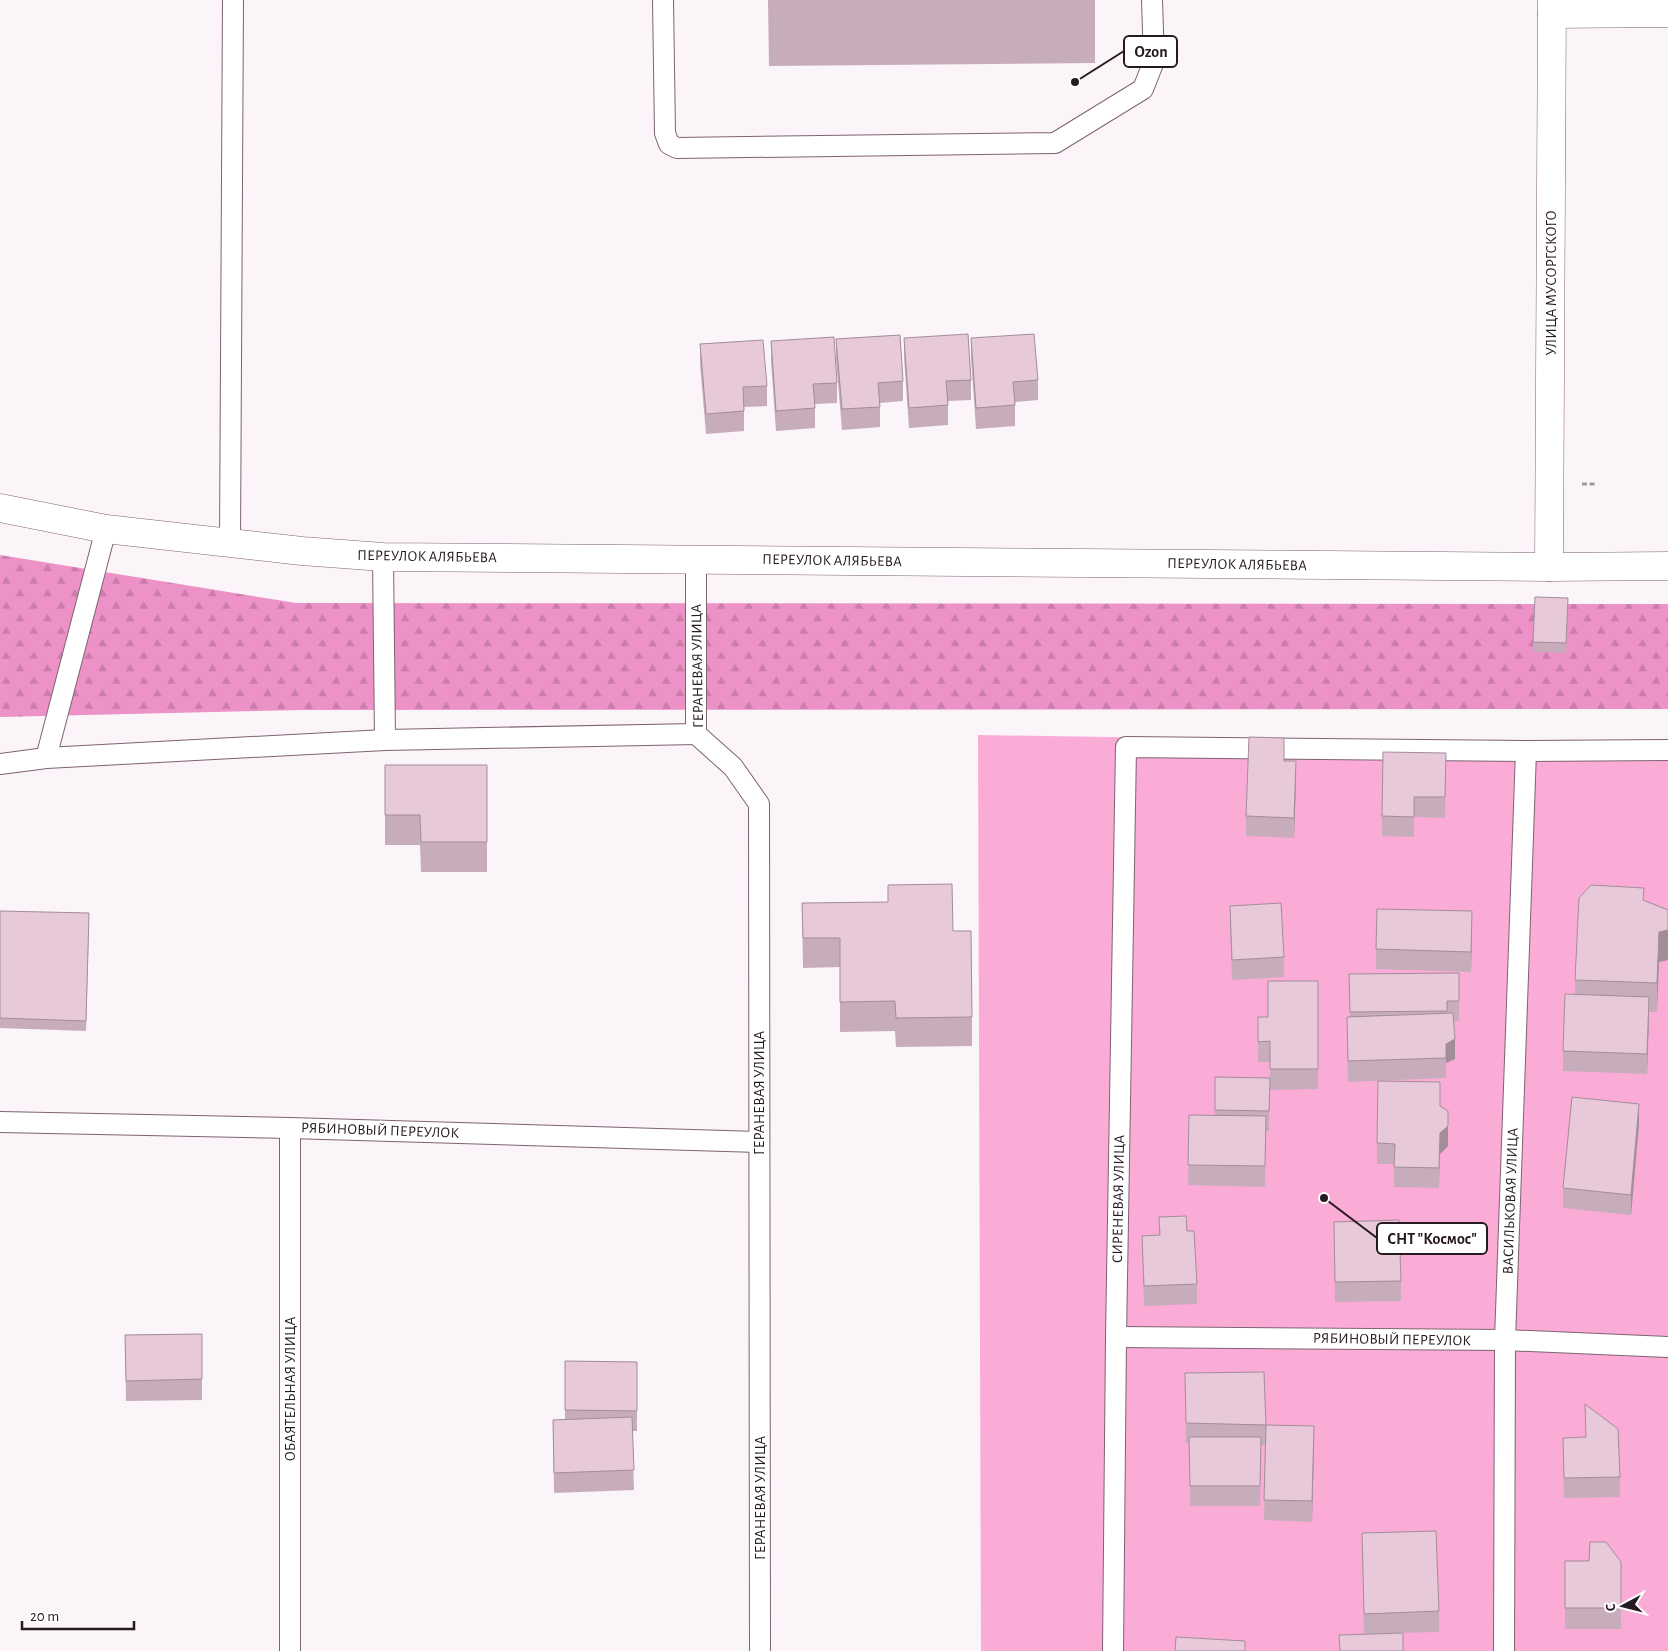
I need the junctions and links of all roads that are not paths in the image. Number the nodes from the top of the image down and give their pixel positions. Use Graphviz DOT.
graph roads {
  1 [pos="234,0"];
  2 [pos="663,0"];
  3 [pos="1152,0"];
  4 [pos="1552,7"];
  5 [pos="1668,13"];
  6 [pos="0,508"];
  7 [pos="106,528"];
  8 [pos="230,542"];
  9 [pos="383,557"];
  10 [pos="696,559"];
  11 [pos="1668,566"];
  12 [pos="1549,567"];
  13 [pos="696,734"];
  14 [pos="385,740"];
  15 [pos="1668,750"];
  16 [pos="1526,751"];
  17 [pos="46,758"];
  18 [pos="0,764"];
  19 [pos="0,1122"];
  20 [pos="290,1128"];
  21 [pos="759,1142"];
  22 [pos="1116,1337"];
  23 [pos="1505,1340"];
  24 [pos="1668,1347"];
  25 [pos="290,1651"];
  26 [pos="760,1651"];
  27 [pos="1113,1651"];
  28 [pos="1504,1651"];
  1 -- 8 [label="lane"];
  2 -- 3 [label="lane"];
  4 -- 5 [label="main road"];
  4 -- 12 [label="main road, УЛИЦА МУСОРГСКОГО"];
  6 -- 7 [label="main road, ПЕРЕУЛОК АЛЯБЬЕВА"];
  7 -- 8 [label="main road, ПЕРЕУЛОК АЛЯБЬЕВА"];
  7 -- 17 [label="lane"];
  8 -- 9 [label="main road, ПЕРЕУЛОК АЛЯБЬЕВА"];
  9 -- 10 [label="main road, ПЕРЕУЛОК АЛЯБЬЕВА"];
  9 -- 14 [label="lane"];
  10 -- 12 [label="main road, ПЕРЕУЛОК АЛЯБЬЕВА"];
  10 -- 13 [label="lane, ГЕРАНЕВАЯ УЛИЦА"];
  11 -- 12 [label="main road, ПЕРЕУЛОК АЛЯБЬЕВА"];
  13 -- 14 [label="lane"];
  13 -- 21 [label="lane, ГЕРАНЕВАЯ УЛИЦА"];
  14 -- 17 [label="lane"];
  15 -- 16 [label="lane"];
  16 -- 22 [label="lane, СИРЕНЕВАЯ УЛИЦА"];
  16 -- 23 [label="lane, ВАСИЛЬКОВАЯ УЛИЦА"];
  17 -- 18 [label="lane"];
  19 -- 20 [label="lane, РЯБИНОВЫЙ ПЕРЕУЛОК"];
  20 -- 21 [label="lane, РЯБИНОВЫЙ ПЕРЕУЛОК"];
  20 -- 25 [label="lane, ОБАЯТЕЛЬНАЯ УЛИЦА"];
  21 -- 26 [label="lane, ГЕРАНЕВАЯ УЛИЦА"];
  22 -- 23 [label="lane, РЯБИНОВЫЙ ПЕРЕУЛОК"];
  22 -- 27 [label="lane, СИРЕНЕВАЯ УЛИЦА"];
  23 -- 24 [label="lane, РЯБИНОВЫЙ ПЕРЕУЛОК"];
  23 -- 28 [label="lane, ВАСИЛЬКОВАЯ УЛИЦА"];
}
